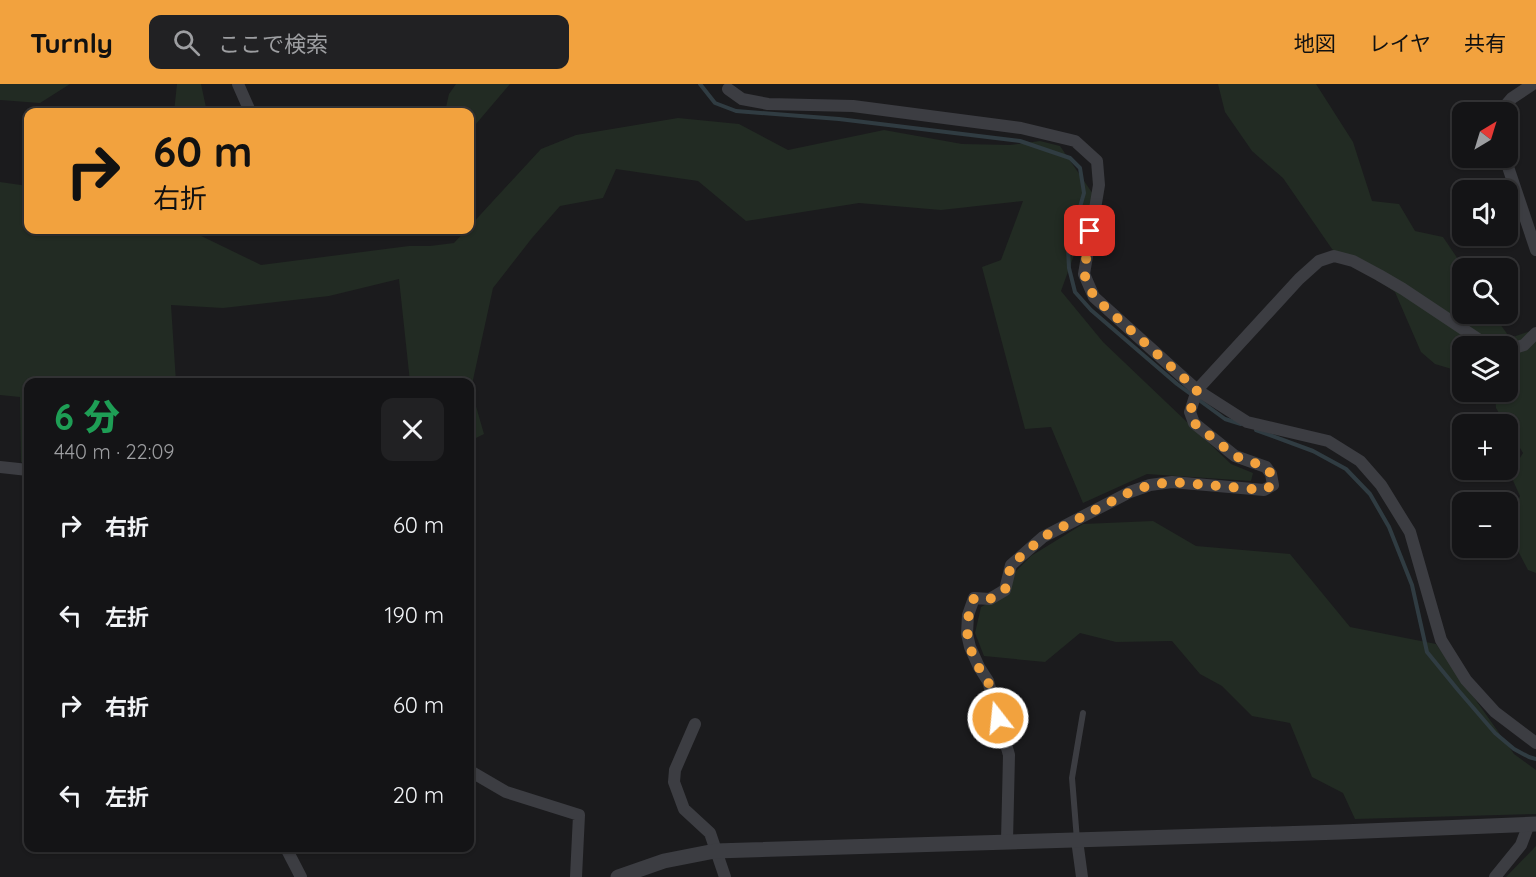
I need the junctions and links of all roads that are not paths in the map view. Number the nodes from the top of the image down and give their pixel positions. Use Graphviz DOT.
graph roads {
  1 [pos="238,84"];
  2 [pos="1533,84"];
  3 [pos="728,89"];
  4 [pos="1509,102"];
  5 [pos="249,108"];
  6 [pos="1508,168"];
  7 [pos="1521,203"];
  8 [pos="1518,204"];
  9 [pos="1536,250"];
  10 [pos="1536,333"];
  11 [pos="1472,336"];
  12 [pos="1518,347"];
  13 [pos="1197,390"];
  14 [pos="0,467"];
  15 [pos="24,470"];
  16 [pos="1083,713"];
  17 [pos="695,723"];
  18 [pos="1536,743"];
  19 [pos="474,773"];
  20 [pos="1532,824"];
  21 [pos="1077,840"];
  22 [pos="1007,842"];
  23 [pos="715,851"];
  24 [pos="288,852"];
  25 [pos="300,877"];
  26 [pos="576,877"];
  27 [pos="618,877"];
  28 [pos="724,877"];
  29 [pos="1082,877"];
  30 [pos="1495,877"];
  1 -- 5 [label="street"];
  2 -- 4 [label="street"];
  3 -- 13 [label="street"];
  6 -- 7 [label="street"];
  7 -- 8 [label="lane"];
  7 -- 9 [label="street"];
  10 -- 12 [label="street"];
  11 -- 13 [label="street"];
  13 -- 18 [label="street"];
  13 -- 22 [label="street"];
  14 -- 15 [label="street"];
  16 -- 21 [label="lane"];
  17 -- 23 [label="street"];
  19 -- 26 [label="street"];
  20 -- 21 [label="street"];
  20 -- 30 [label="street"];
  21 -- 22 [label="street"];
  21 -- 29 [label="street"];
  22 -- 23 [label="street"];
  23 -- 27 [label="street"];
  23 -- 28 [label="street"];
  24 -- 25 [label="street"];
}
